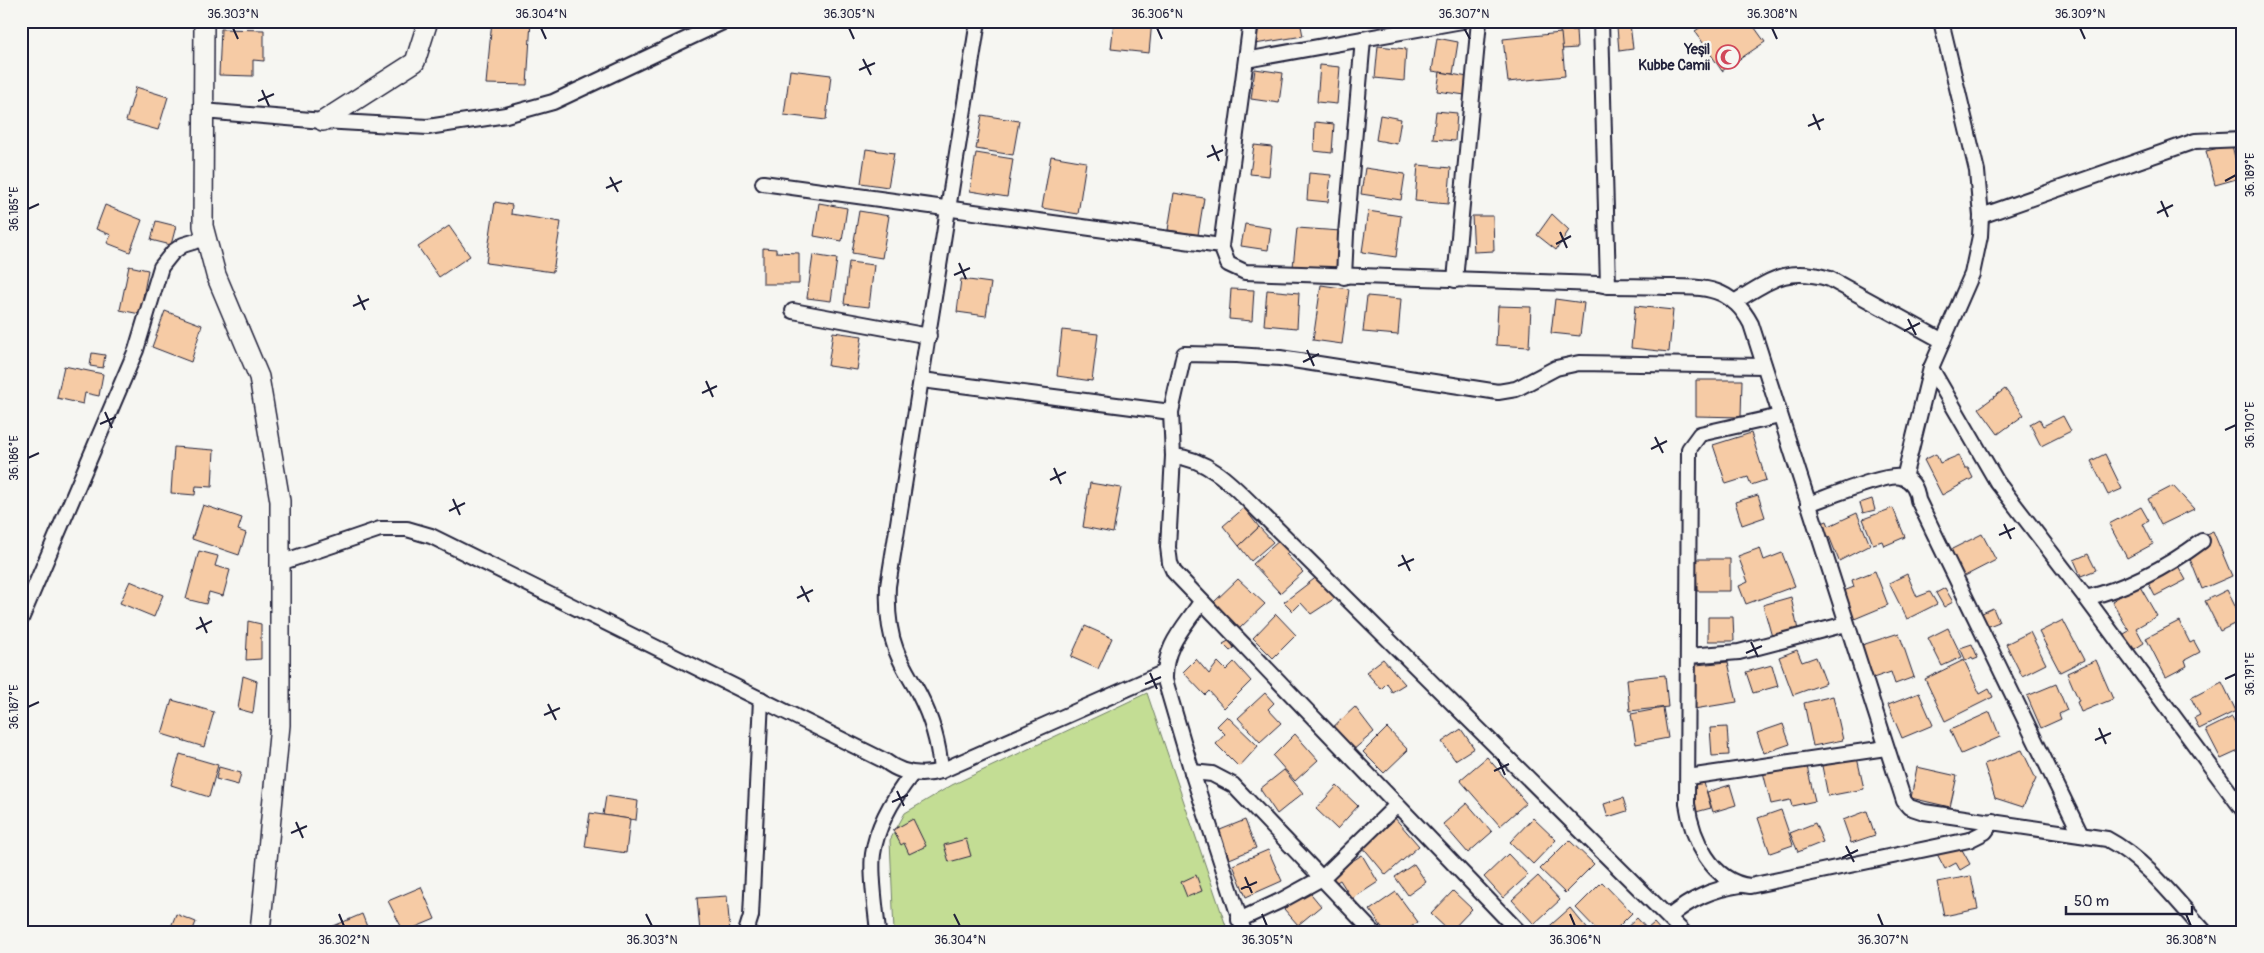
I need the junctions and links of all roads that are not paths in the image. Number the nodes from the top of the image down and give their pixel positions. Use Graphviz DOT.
graph roads {
  1 [pos="204,21"];
  2 [pos="428,21"];
  3 [pos="725,21"];
  4 [pos="978,21"];
  5 [pos="1251,21"];
  6 [pos="1462,21"];
  7 [pos="1479,21"];
  8 [pos="1602,21"];
  9 [pos="1941,21"];
  10 [pos="1363,39"];
  11 [pos="1246,60"];
  12 [pos="203,111"];
  13 [pos="324,121"];
  14 [pos="2243,138"];
  15 [pos="763,183"];
  16 [pos="949,207"];
  17 [pos="1981,216"];
  18 [pos="206,238"];
  19 [pos="1221,246"];
  20 [pos="1344,276"];
  21 [pos="1456,280"];
  22 [pos="1608,286"];
  23 [pos="1734,302"];
  24 [pos="793,311"];
  25 [pos="929,336"];
  26 [pos="1943,341"];
  27 [pos="1764,366"];
  28 [pos="1931,368"];
  29 [pos="922,380"];
  30 [pos="1171,412"];
  31 [pos="1780,416"];
  32 [pos="1173,456"];
  33 [pos="1904,478"];
  34 [pos="1808,504"];
  35 [pos="2202,541"];
  36 [pos="280,563"];
  37 [pos="2086,598"];
  38 [pos="1201,602"];
  39 [pos="21,619"];
  40 [pos="1846,624"];
  41 [pos="1688,656"];
  42 [pos="1165,672"];
  43 [pos="760,699"];
  44 [pos="1886,748"];
  45 [pos="941,771"];
  46 [pos="1192,772"];
  47 [pos="912,774"];
  48 [pos="1688,777"];
  49 [pos="1397,805"];
  50 [pos="2243,810"];
  51 [pos="1993,821"];
  52 [pos="2082,835"];
  53 [pos="1322,878"];
  54 [pos="1740,885"];
  55 [pos="1669,918"];
  56 [pos="1242,926"];
  57 [pos="260,932"];
  58 [pos="746,932"];
  59 [pos="878,932"];
  60 [pos="1373,932"];
  61 [pos="1519,932"];
  62 [pos="1684,932"];
  63 [pos="2205,932"];
  1 -- 12 [label="street"];
  2 -- 13 [label="street"];
  3 -- 13 [label="street"];
  4 -- 16 [label="street"];
  5 -- 11 [label="street"];
  6 -- 10 [label="street"];
  7 -- 21 [label="street"];
  8 -- 22 [label="street"];
  9 -- 17 [label="street"];
  10 -- 11 [label="street"];
  10 -- 20 [label="street"];
  11 -- 19 [label="street"];
  12 -- 13 [label="street"];
  12 -- 18 [label="street"];
  14 -- 17 [label="street"];
  15 -- 16 [label="street"];
  16 -- 19 [label="street"];
  16 -- 25 [label="street"];
  17 -- 26 [label="street"];
  18 -- 36 [label="street"];
  18 -- 39 [label="street"];
  19 -- 20 [label="street"];
  20 -- 21 [label="street"];
  21 -- 22 [label="street"];
  22 -- 23 [label="street"];
  23 -- 26 [label="street"];
  23 -- 27 [label="street"];
  24 -- 25 [label="street"];
  25 -- 29 [label="street"];
  26 -- 28 [label="street"];
  27 -- 30 [label="street"];
  27 -- 31 [label="street"];
  28 -- 33 [label="street"];
  28 -- 37 [label="street"];
  29 -- 30 [label="street"];
  29 -- 45 [label="street"];
  30 -- 32 [label="street"];
  31 -- 34 [label="street"];
  31 -- 41 [label="street"];
  32 -- 38 [label="street"];
  32 -- 55 [label="street"];
  33 -- 34 [label="street"];
  33 -- 52 [label="street"];
  34 -- 40 [label="street"];
  35 -- 37 [label="street"];
  36 -- 43 [label="street"];
  36 -- 57 [label="street"];
  37 -- 50 [label="street"];
  38 -- 42 [label="street"];
  38 -- 49 [label="street"];
  40 -- 41 [label="street"];
  40 -- 44 [label="street"];
  41 -- 48 [label="street"];
  42 -- 45 [label="street"];
  42 -- 46 [label="street"];
  43 -- 47 [label="street"];
  43 -- 58 [label="street"];
  44 -- 48 [label="street"];
  44 -- 51 [label="street"];
  45 -- 47 [label="street"];
  46 -- 53 [label="street"];
  46 -- 56 [label="street"];
  47 -- 59 [label="street"];
  48 -- 54 [label="street"];
  49 -- 53 [label="street"];
  49 -- 61 [label="street"];
  51 -- 52 [label="street"];
  51 -- 54 [label="street"];
  52 -- 63 [label="street"];
  53 -- 56 [label="street"];
  53 -- 60 [label="street"];
  54 -- 55 [label="street"];
  55 -- 62 [label="street"];
}
